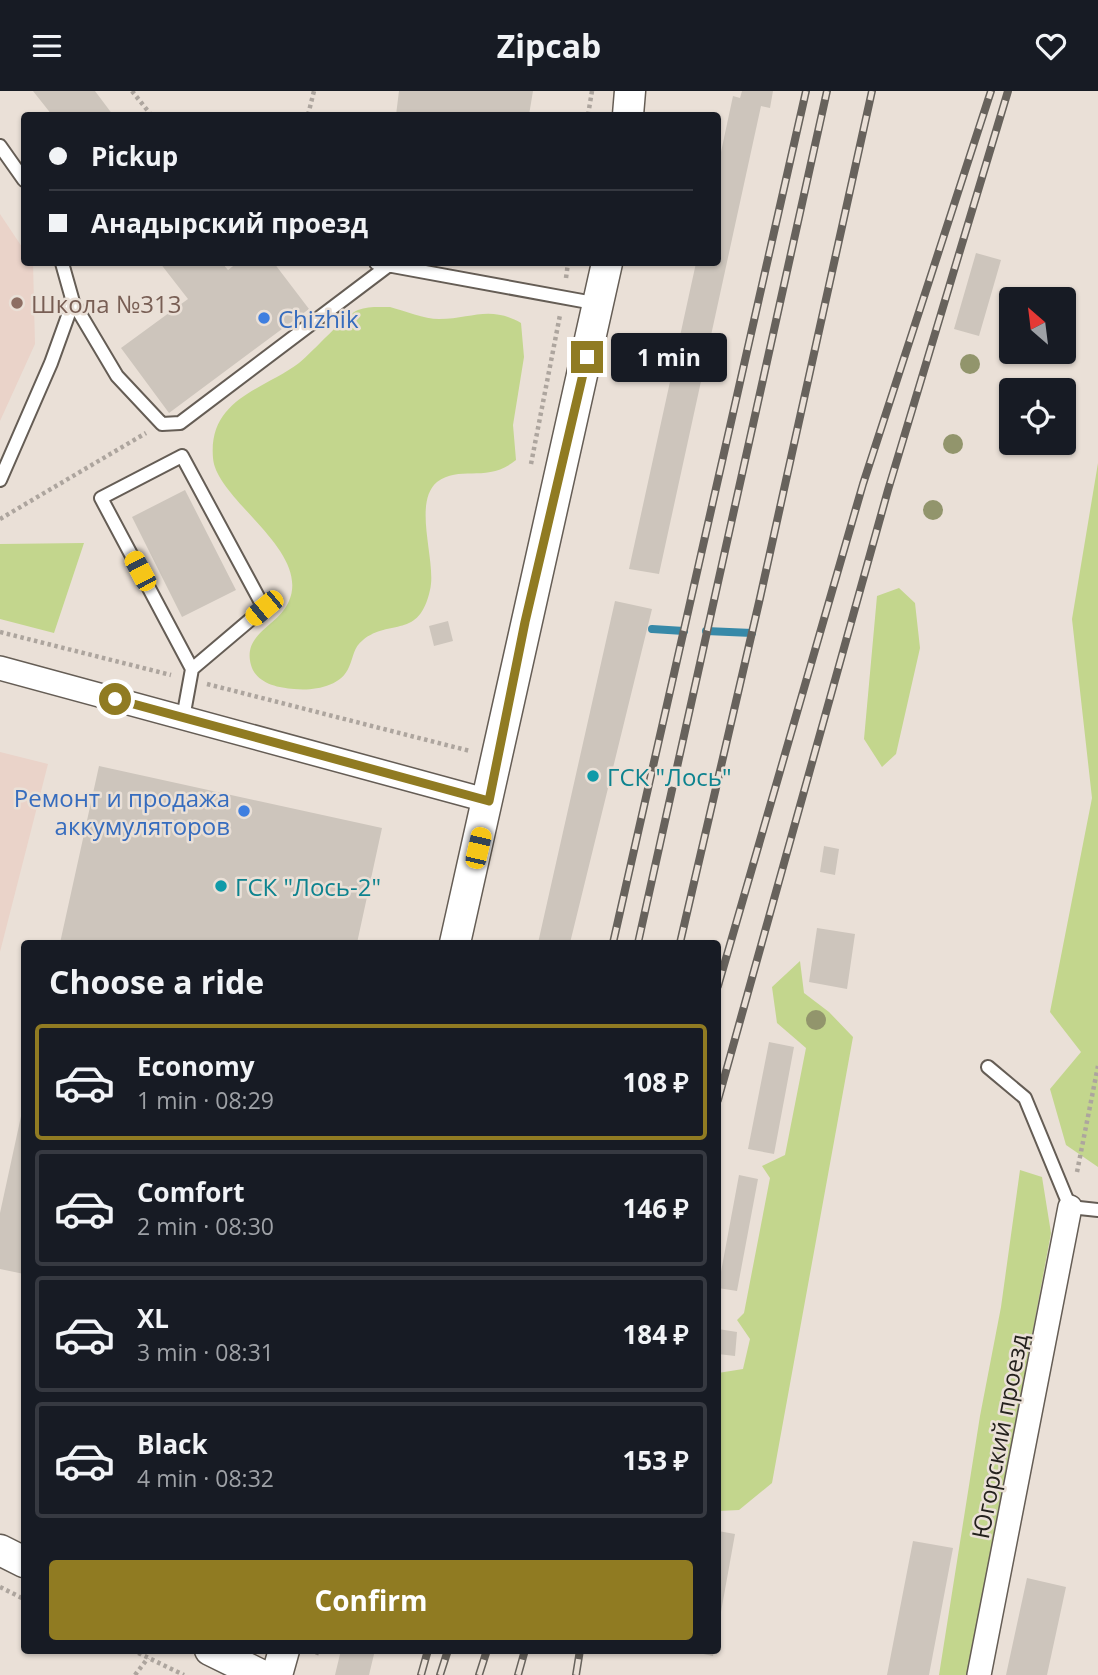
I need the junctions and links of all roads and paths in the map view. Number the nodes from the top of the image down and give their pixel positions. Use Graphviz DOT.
graph roads {
  1 [pos="132,91"];
  2 [pos="314,91"];
  3 [pos="592,91"];
  4 [pos="630,91"];
  5 [pos="148,112"];
  6 [pos="309,112"];
  7 [pos="589,112"];
  8 [pos="628,112"];
  9 [pos="0,146"];
  10 [pos="21,176"];
  11 [pos="63,266"];
  12 [pos="379,266"];
  13 [pos="393,266"];
  14 [pos="606,266"];
  15 [pos="74,302"];
  16 [pos="600,304"];
  17 [pos="162,424"];
  18 [pos="0,480"];
  19 [pos="0,519"];
  20 [pos="0,632"];
  21 [pos="0,668"];
  22 [pos="191,675"];
  23 [pos="183,718"];
  24 [pos="474,752"];
  25 [pos="489,801"];
  26 [pos="456,940"];
  27 [pos="1098,1066"];
  28 [pos="988,1067"];
  29 [pos="1070,1207"];
  30 [pos="1098,1210"];
  31 [pos="0,1550"];
  32 [pos="21,1560"];
  33 [pos="0,1587"];
  34 [pos="21,1598"];
  35 [pos="140,1654"];
  36 [pos="218,1654"];
  37 [pos="284,1654"];
  38 [pos="148,1658"];
  39 [pos="135,1675"];
  40 [pos="184,1675"];
  41 [pos="261,1675"];
  42 [pos="277,1675"];
  43 [pos="979,1675"];
  1 -- 5 [label="path"];
  2 -- 6 [label="path"];
  3 -- 7 [label="path"];
  4 -- 8 [label="street"];
  9 -- 10 [label="lane"];
  11 -- 15 [label="lane"];
  12 -- 17 [label="lane"];
  13 -- 16 [label="lane"];
  14 -- 16 [label="street"];
  15 -- 17 [label="lane"];
  15 -- 18 [label="lane"];
  16 -- 25 [label="street"];
  17 -- 19 [label="path"];
  20 -- 22 [label="path"];
  21 -- 23 [label="street"];
  22 -- 22 [label="lane"];
  22 -- 23 [label="lane"];
  22 -- 24 [label="path"];
  23 -- 25 [label="street"];
  25 -- 26 [label="street"];
  27 -- 29 [label="path"];
  28 -- 29 [label="lane"];
  29 -- 30 [label="lane"];
  29 -- 43 [label="street, Югорский проезд"];
  31 -- 32 [label="street"];
  33 -- 34 [label="path"];
  35 -- 38 [label="path"];
  36 -- 41 [label="street"];
  37 -- 42 [label="street"];
  38 -- 39 [label="path"];
  38 -- 40 [label="path"];
}
